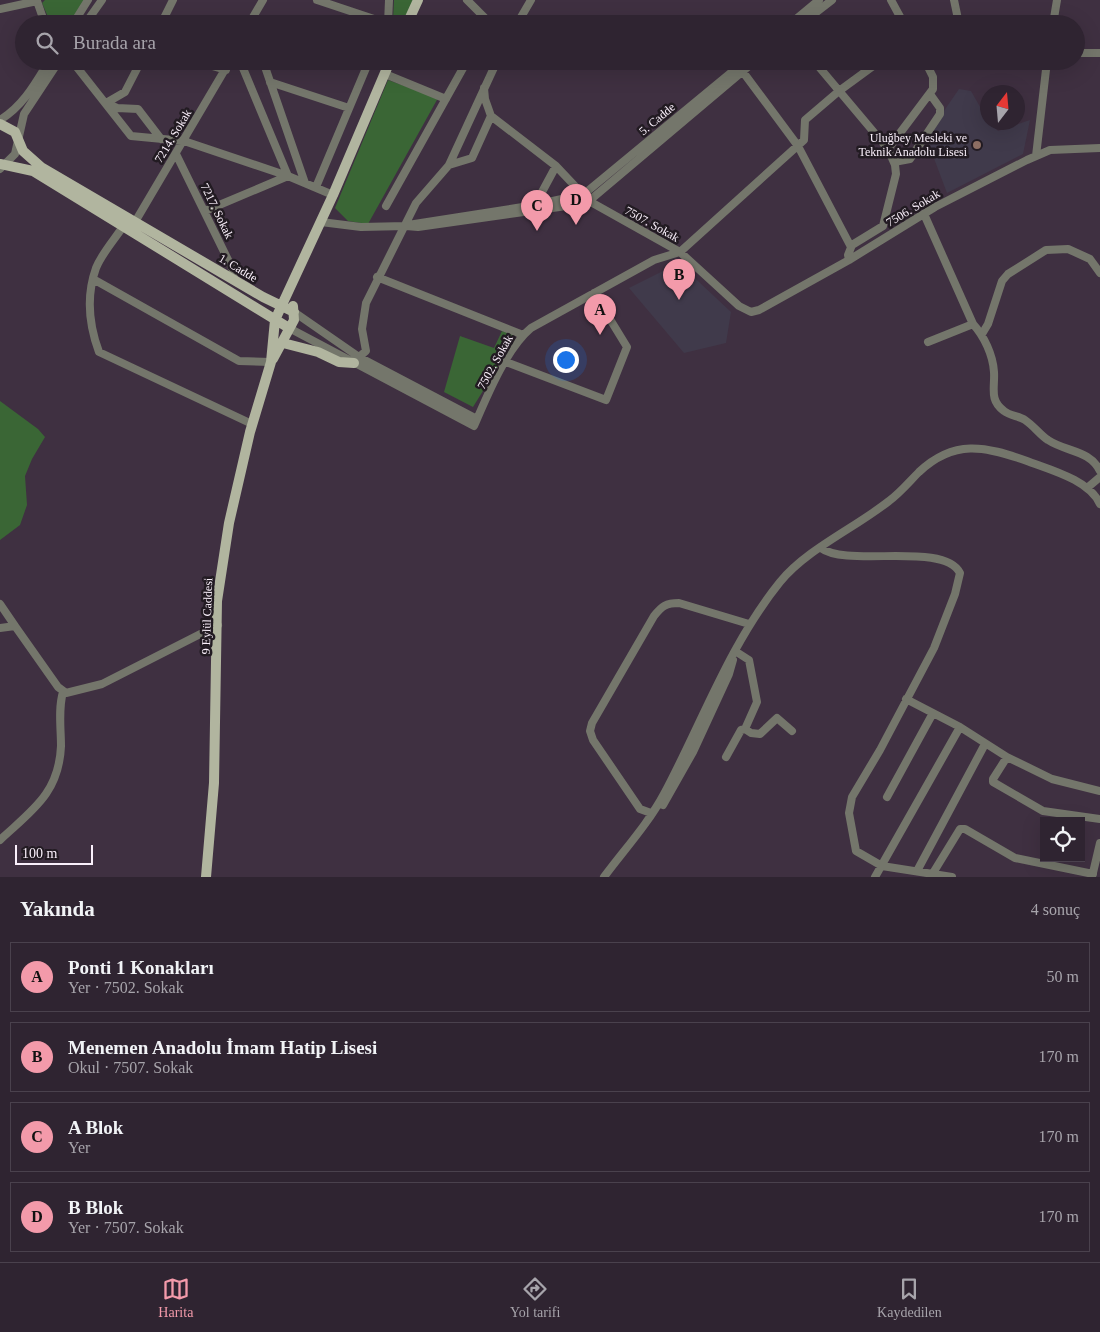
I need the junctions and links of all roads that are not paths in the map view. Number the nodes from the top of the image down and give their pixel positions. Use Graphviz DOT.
graph roads {
  1 [pos="88,0"];
  2 [pos="102,0"];
  3 [pos="173,0"];
  4 [pos="263,0"];
  5 [pos="317,0"];
  6 [pos="389,0"];
  7 [pos="418,0"];
  8 [pos="467,0"];
  9 [pos="531,0"];
  10 [pos="819,0"];
  11 [pos="832,0"];
  12 [pos="891,0"];
  13 [pos="954,0"];
  14 [pos="1058,0"];
  15 [pos="0,8"];
  16 [pos="42,15"];
  17 [pos="79,15"];
  18 [pos="91,15"];
  19 [pos="166,15"];
  20 [pos="254,15"];
  21 [pos="362,15"];
  22 [pos="389,15"];
  23 [pos="411,15"];
  24 [pos="481,15"];
  25 [pos="522,15"];
  26 [pos="801,15"];
  27 [pos="813,15"];
  28 [pos="899,15"];
  29 [pos="957,15"];
  30 [pos="1055,15"];
  31 [pos="1085,53"];
  32 [pos="1100,53"];
  33 [pos="43,70"];
  34 [pos="53,70"];
  35 [pos="79,70"];
  36 [pos="136,70"];
  37 [pos="226,70"];
  38 [pos="244,70"];
  39 [pos="266,70"];
  40 [pos="365,70"];
  41 [pos="387,70"];
  42 [pos="462,70"];
  43 [pos="493,70"];
  44 [pos="734,70"];
  45 [pos="744,70"];
  46 [pos="821,70"];
  47 [pos="867,70"];
  48 [pos="930,70"];
  49 [pos="1046,70"];
  50 [pos="742,72"];
  51 [pos="385,74"];
  52 [pos="270,82"];
  53 [pos="484,88"];
  54 [pos="838,91"];
  55 [pos="930,94"];
  56 [pos="446,99"];
  57 [pos="106,103"];
  58 [pos="348,108"];
  59 [pos="492,116"];
  60 [pos="0,122"];
  61 [pos="161,139"];
  62 [pos="18,141"];
  63 [pos="184,141"];
  64 [pos="798,146"];
  65 [pos="1100,148"];
  66 [pos="888,149"];
  67 [pos="176,154"];
  68 [pos="1036,156"];
  69 [pos="894,162"];
  70 [pos="449,165"];
  71 [pos="2,166"];
  72 [pos="556,166"];
  73 [pos="288,176"];
  74 [pos="305,183"];
  75 [pos="316,187"];
  76 [pos="584,194"];
  77 [pos="333,195"];
  78 [pos="589,201"];
  79 [pos="535,205"];
  80 [pos="386,206"];
  81 [pos="205,211"];
  82 [pos="924,214"];
  83 [pos="135,222"];
  84 [pos="321,222"];
  85 [pos="124,225"];
  86 [pos="406,226"];
  87 [pos="851,247"];
  88 [pos="680,252"];
  89 [pos="849,260"];
  90 [pos="1100,273"];
  91 [pos="377,277"];
  92 [pos="296,278"];
  93 [pos="93,280"];
  94 [pos="234,280"];
  95 [pos="594,293"];
  96 [pos="281,304"];
  97 [pos="746,311"];
  98 [pos="294,312"];
  99 [pos="275,320"];
  100 [pos="973,324"];
  101 [pos="290,328"];
  102 [pos="982,334"];
  103 [pos="523,335"];
  104 [pos="928,342"];
  105 [pos="282,343"];
  106 [pos="356,360"];
  107 [pos="271,362"];
  108 [pos="506,362"];
  109 [pos="475,422"];
  110 [pos="252,424"];
  111 [pos="1100,471"];
  112 [pos="1094,482"];
  113 [pos="1100,504"];
  114 [pos="821,548"];
  115 [pos="0,604"];
  116 [pos="750,624"];
  117 [pos="218,625"];
  118 [pos="15,626"];
  119 [pos="0,628"];
  120 [pos="735,651"];
  121 [pos="63,692"];
  122 [pos="906,699"];
  123 [pos="933,713"];
  124 [pos="960,727"];
  125 [pos="745,729"];
  126 [pos="792,731"];
  127 [pos="985,744"];
  128 [pos="726,757"];
  129 [pos="1007,757"];
  130 [pos="1100,791"];
  131 [pos="887,797"];
  132 [pos="651,813"];
  133 [pos="1100,820"];
  134 [pos="0,840"];
  135 [pos="1100,843"];
  136 [pos="1098,861"];
  137 [pos="882,866"];
  138 [pos="917,870"];
  139 [pos="933,873"];
  140 [pos="1092,876"];
  141 [pos="206,877"];
  142 [pos="604,877"];
  143 [pos="610,877"];
  144 [pos="875,877"];
  145 [pos="952,877"];
  1 -- 17 [label="street"];
  2 -- 18 [label="street"];
  3 -- 19 [label="street"];
  4 -- 20 [label="street"];
  5 -- 21 [label="street"];
  6 -- 22 [label="street"];
  7 -- 23 [label="main road"];
  8 -- 24 [label="street"];
  9 -- 25 [label="street"];
  10 -- 26 [label="street"];
  11 -- 27 [label="street"];
  12 -- 28 [label="street"];
  13 -- 29 [label="street"];
  14 -- 30 [label="street"];
  15 -- 16 [label="street"];
  31 -- 32 [label="street"];
  33 -- 60 [label="street"];
  34 -- 62 [label="street"];
  35 -- 57 [label="street"];
  36 -- 57 [label="street"];
  37 -- 63 [label="street, 7214. Sokak"];
  38 -- 73 [label="street"];
  39 -- 52 [label="street"];
  40 -- 58 [label="street"];
  41 -- 51 [label="main road, 9 Eylül Caddesi"];
  42 -- 56 [label="street"];
  43 -- 53 [label="street"];
  44 -- 76 [label="street, 5. Cadde"];
  45 -- 50 [label="street"];
  46 -- 54 [label="street"];
  47 -- 54 [label="street"];
  48 -- 55 [label="street"];
  49 -- 68 [label="street"];
  50 -- 64 [label="street"];
  50 -- 78 [label="street"];
  51 -- 56 [label="street"];
  51 -- 77 [label="main road, 9 Eylül Caddesi"];
  52 -- 58 [label="street"];
  52 -- 74 [label="street"];
  53 -- 59 [label="street"];
  53 -- 70 [label="street"];
  54 -- 64 [label="street"];
  54 -- 66 [label="street"];
  55 -- 66 [label="street"];
  55 -- 69 [label="street"];
  56 -- 80 [label="street"];
  57 -- 61 [label="street"];
  57 -- 61 [label="street"];
  58 -- 75 [label="street"];
  59 -- 70 [label="street"];
  59 -- 72 [label="street"];
  60 -- 62 [label="main road, 1. Cadde"];
  61 -- 63 [label="street"];
  62 -- 71 [label="street"];
  62 -- 83 [label="main road, 1. Cadde"];
  63 -- 67 [label="street, 7214. Sokak"];
  63 -- 73 [label="street"];
  64 -- 87 [label="street"];
  64 -- 88 [label="street"];
  65 -- 68 [label="street, 7506. Sokak"];
  66 -- 69 [label="street"];
  67 -- 81 [label="street, 7217. Sokak"];
  67 -- 83 [label="street, 7214. Sokak"];
  68 -- 82 [label="street, 7506. Sokak"];
  69 -- 87 [label="street"];
  70 -- 86 [label="street"];
  71 -- 85 [label="main road, 1. Cadde"];
  72 -- 76 [label="street"];
  72 -- 79 [label="street"];
  73 -- 74 [label="street"];
  73 -- 81 [label="street"];
  74 -- 75 [label="street"];
  75 -- 77 [label="street"];
  76 -- 78 [label="street"];
  76 -- 79 [label="street"];
  77 -- 84 [label="main road, 9 Eylül Caddesi"];
  78 -- 86 [label="street"];
  78 -- 88 [label="street, 7507. Sokak"];
  79 -- 86 [label="street"];
  81 -- 94 [label="street, 7217. Sokak"];
  82 -- 89 [label="street, 7506. Sokak"];
  82 -- 100 [label="street"];
  83 -- 94 [label="main road, 1. Cadde"];
  84 -- 86 [label="street"];
  84 -- 92 [label="main road, 9 Eylül Caddesi"];
  85 -- 93 [label="street"];
  85 -- 99 [label="main road, 1. Cadde"];
  86 -- 91 [label="street"];
  87 -- 89 [label="street"];
  88 -- 95 [label="street, 7502. Sokak"];
  88 -- 97 [label="street, 7507. Sokak"];
  89 -- 97 [label="street, 7506. Sokak"];
  90 -- 102 [label="street"];
  91 -- 103 [label="street"];
  91 -- 106 [label="street"];
  92 -- 96 [label="main road, 9 Eylül Caddesi"];
  92 -- 98 [label="main road, 9 Eylül Caddesi"];
  93 -- 107 [label="street"];
  93 -- 110 [label="street"];
  94 -- 96 [label="main road, 1. Cadde"];
  95 -- 103 [label="street, 7502. Sokak"];
  95 -- 108 [label="street"];
  96 -- 98 [label="main road, 1. Cadde"];
  96 -- 99 [label="main road, 9 Eylül Caddesi"];
  98 -- 101 [label="main road, 9 Eylül Caddesi"];
  98 -- 106 [label="street, 1. Cadde"];
  99 -- 101 [label="main road, 1. Cadde"];
  99 -- 107 [label="main road, 9 Eylül Caddesi"];
  100 -- 102 [label="street"];
  100 -- 104 [label="street"];
  101 -- 105 [label="main road, 9 Eylül Caddesi"];
  101 -- 106 [label="street, 1. Cadde"];
  102 -- 111 [label="street"];
  103 -- 108 [label="street, 7502. Sokak"];
  105 -- 106 [label="main road"];
  105 -- 107 [label="main road, 9 Eylül Caddesi"];
  106 -- 109 [label="street, 1. Cadde"];
  107 -- 110 [label="main road, 9 Eylül Caddesi"];
  108 -- 109 [label="street, 7502. Sokak"];
  110 -- 117 [label="main road, 9 Eylül Caddesi"];
  112 -- 113 [label="street"];
  112 -- 114 [label="street"];
  114 -- 116 [label="street"];
  114 -- 122 [label="street"];
  115 -- 118 [label="street"];
  116 -- 120 [label="street"];
  116 -- 132 [label="street"];
  117 -- 121 [label="street"];
  117 -- 141 [label="main road, 9 Eylül Caddesi"];
  118 -- 119 [label="street"];
  118 -- 121 [label="street"];
  120 -- 125 [label="street"];
  120 -- 132 [label="street"];
  120 -- 143 [label="street"];
  121 -- 134 [label="street"];
  122 -- 123 [label="street"];
  122 -- 137 [label="street"];
  123 -- 124 [label="street"];
  123 -- 131 [label="street"];
  124 -- 127 [label="street"];
  124 -- 137 [label="street"];
  125 -- 126 [label="street"];
  125 -- 128 [label="street"];
  127 -- 129 [label="street"];
  127 -- 138 [label="street"];
  129 -- 130 [label="street"];
  129 -- 133 [label="street"];
  132 -- 142 [label="street"];
  135 -- 136 [label="street"];
  136 -- 140 [label="street"];
  137 -- 138 [label="street"];
  137 -- 144 [label="street"];
  138 -- 139 [label="street"];
  139 -- 140 [label="street"];
  139 -- 145 [label="street"];
}
